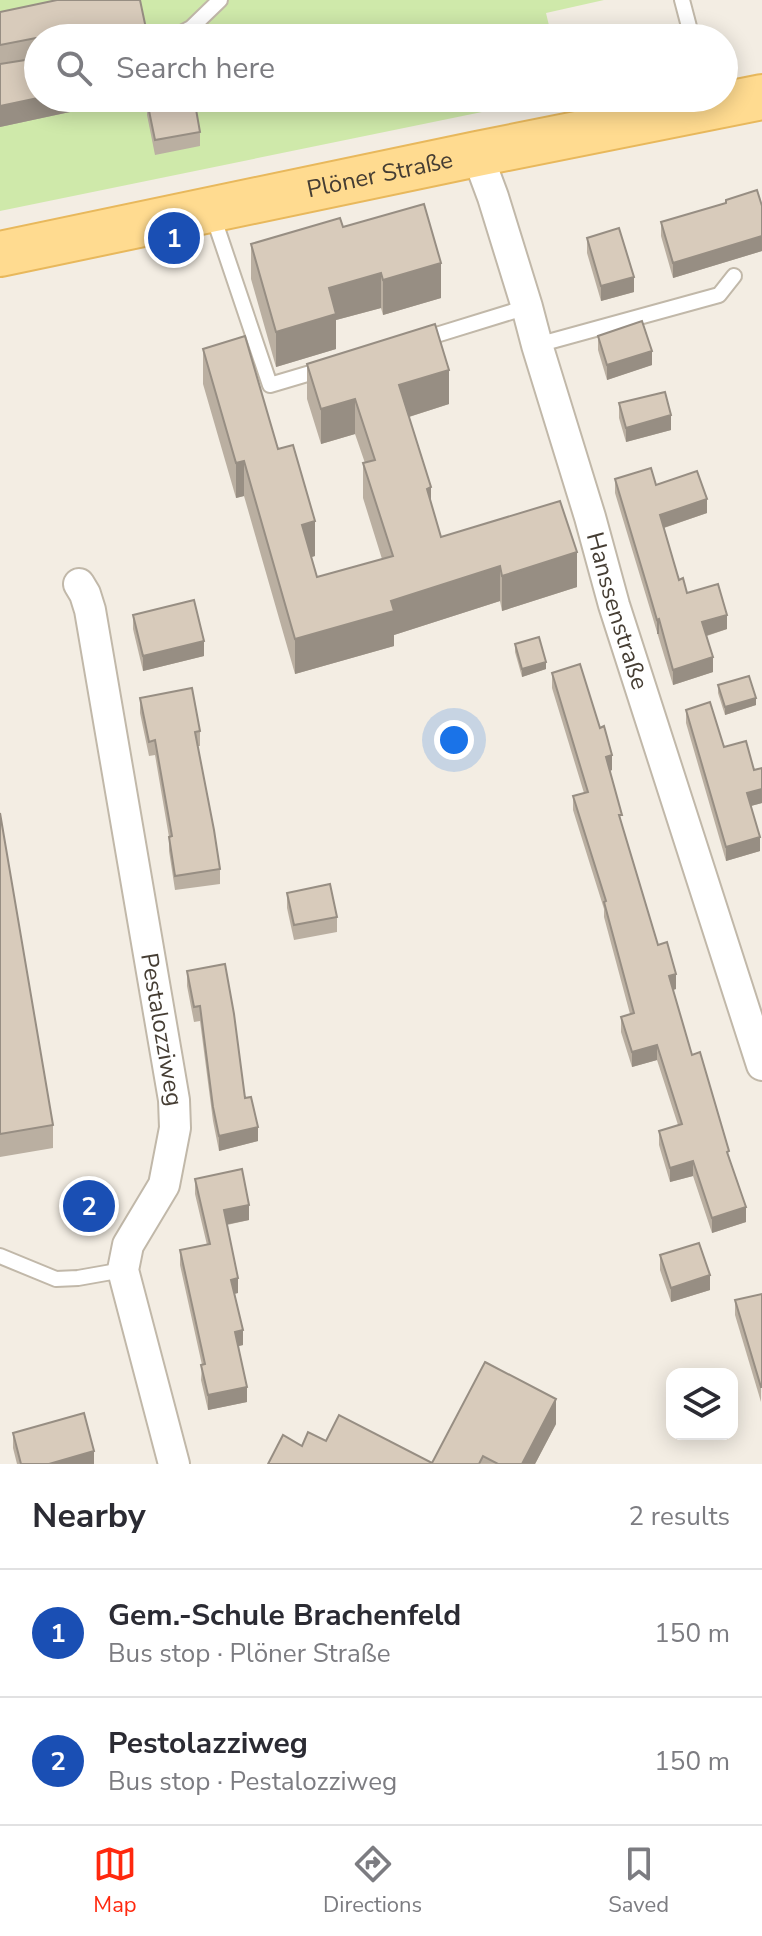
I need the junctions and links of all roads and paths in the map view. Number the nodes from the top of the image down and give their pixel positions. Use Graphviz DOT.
graph roads {
  1 [pos="220,0"];
  2 [pos="682,0"];
  3 [pos="195,24"];
  4 [pos="688,24"];
  5 [pos="762,97"];
  6 [pos="738,100"];
  7 [pos="666,112"];
  8 [pos="477,154"];
  9 [pos="211,210"];
  10 [pos="0,254"];
  11 [pos="734,276"];
  12 [pos="527,307"];
  13 [pos="406,344"];
  14 [pos="537,345"];
  15 [pos="345,362"];
  16 [pos="79,584"];
  17 [pos="762,1065"];
  18 [pos="0,1256"];
  19 [pos="123,1270"];
  20 [pos="174,1464"];
  1 -- 3 [label="lane"];
  2 -- 4 [label="lane"];
  5 -- 6 [label="main road, Plöner Straße"];
  7 -- 8 [label="main road, Plöner Straße"];
  8 -- 9 [label="main road, Plöner Straße"];
  8 -- 12 [label="street, Hanssenstraße"];
  9 -- 10 [label="main road, Plöner Straße"];
  9 -- 15 [label="lane"];
  11 -- 14 [label="lane"];
  12 -- 13 [label="lane"];
  12 -- 14 [label="street, Hanssenstraße"];
  14 -- 17 [label="street, Hanssenstraße"];
  16 -- 19 [label="street, Pestalozziweg"];
  18 -- 19 [label="lane"];
  19 -- 20 [label="street"];
}
